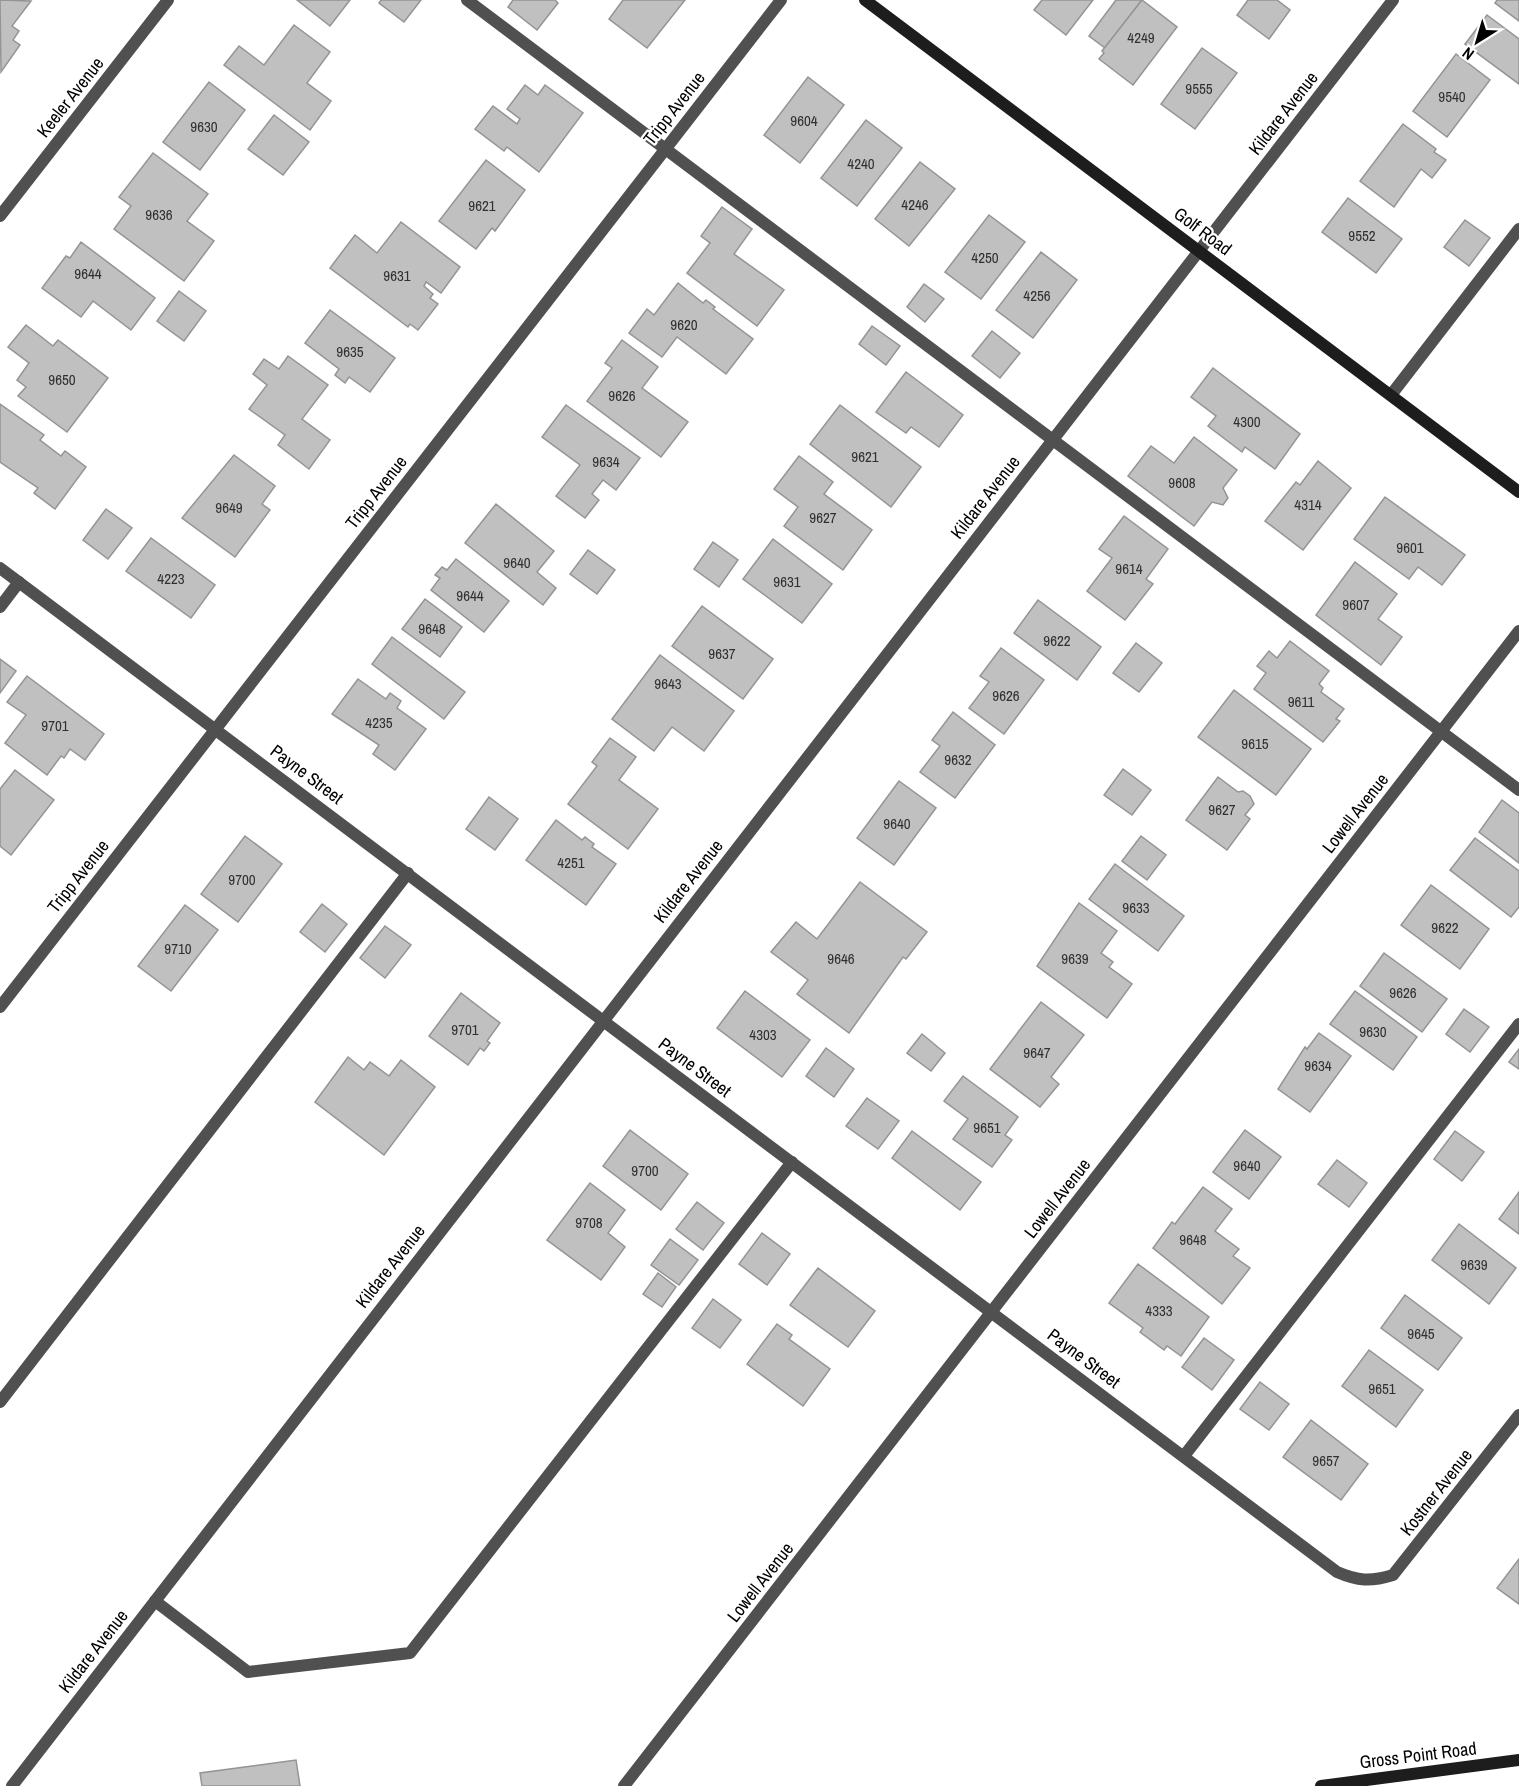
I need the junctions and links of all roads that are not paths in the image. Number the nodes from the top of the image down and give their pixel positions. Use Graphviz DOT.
graph roads {
  1 [pos="168,0"];
  2 [pos="467,0"];
  3 [pos="781,0"];
  4 [pos="865,0"];
  5 [pos="1394,0"];
  6 [pos="665,149"];
  7 [pos="0,216"];
  8 [pos="1519,229"];
  9 [pos="1199,251"];
  10 [pos="1390,395"];
  11 [pos="1053,440"];
  12 [pos="1519,492"];
  13 [pos="0,568"];
  14 [pos="19,582"];
  15 [pos="0,607"];
  16 [pos="1519,631"];
  17 [pos="216,728"];
  18 [pos="1441,732"];
  19 [pos="1519,790"];
  20 [pos="408,873"];
  21 [pos="0,1007"];
  22 [pos="603,1020"];
  23 [pos="1519,1024"];
  24 [pos="792,1162"];
  25 [pos="992,1312"];
  26 [pos="0,1402"];
  27 [pos="1519,1415"];
  28 [pos="1184,1456"];
  29 [pos="1374,1581"];
  30 [pos="154,1601"];
  31 [pos="1519,1760"];
  32 [pos="12,1786"];
  33 [pos="624,1786"];
  34 [pos="1321,1786"];
  1 -- 7 [label="street, Keeler Avenue"];
  2 -- 6 [label="street"];
  3 -- 6 [label="street, Tripp Avenue"];
  4 -- 9 [label="main road, Golf Road"];
  5 -- 9 [label="street, Kildare Avenue"];
  6 -- 11 [label="street"];
  6 -- 17 [label="street, Tripp Avenue"];
  8 -- 10 [label="street"];
  9 -- 10 [label="main road, Golf Road"];
  9 -- 11 [label="street, Kildare Avenue"];
  10 -- 12 [label="main road, Golf Road"];
  11 -- 18 [label="street"];
  11 -- 22 [label="street, Kildare Avenue"];
  13 -- 14 [label="street, Payne Street"];
  14 -- 15 [label="street"];
  14 -- 17 [label="street, Payne Street"];
  16 -- 18 [label="street, Lowell Avenue"];
  17 -- 20 [label="street, Payne Street"];
  17 -- 21 [label="street, Tripp Avenue"];
  18 -- 19 [label="street"];
  18 -- 25 [label="street, Lowell Avenue"];
  20 -- 22 [label="street, Payne Street"];
  20 -- 26 [label="street"];
  22 -- 24 [label="street, Payne Street"];
  22 -- 30 [label="street, Kildare Avenue"];
  23 -- 28 [label="street"];
  24 -- 25 [label="street, Payne Street"];
  24 -- 30 [label="street"];
  25 -- 28 [label="street, Payne Street"];
  25 -- 33 [label="street, Lowell Avenue"];
  27 -- 29 [label="street, Kostner Avenue"];
  28 -- 29 [label="street, Payne Street"];
  30 -- 32 [label="street, Kildare Avenue"];
  31 -- 34 [label="main road, Gross Point Road"];
}
